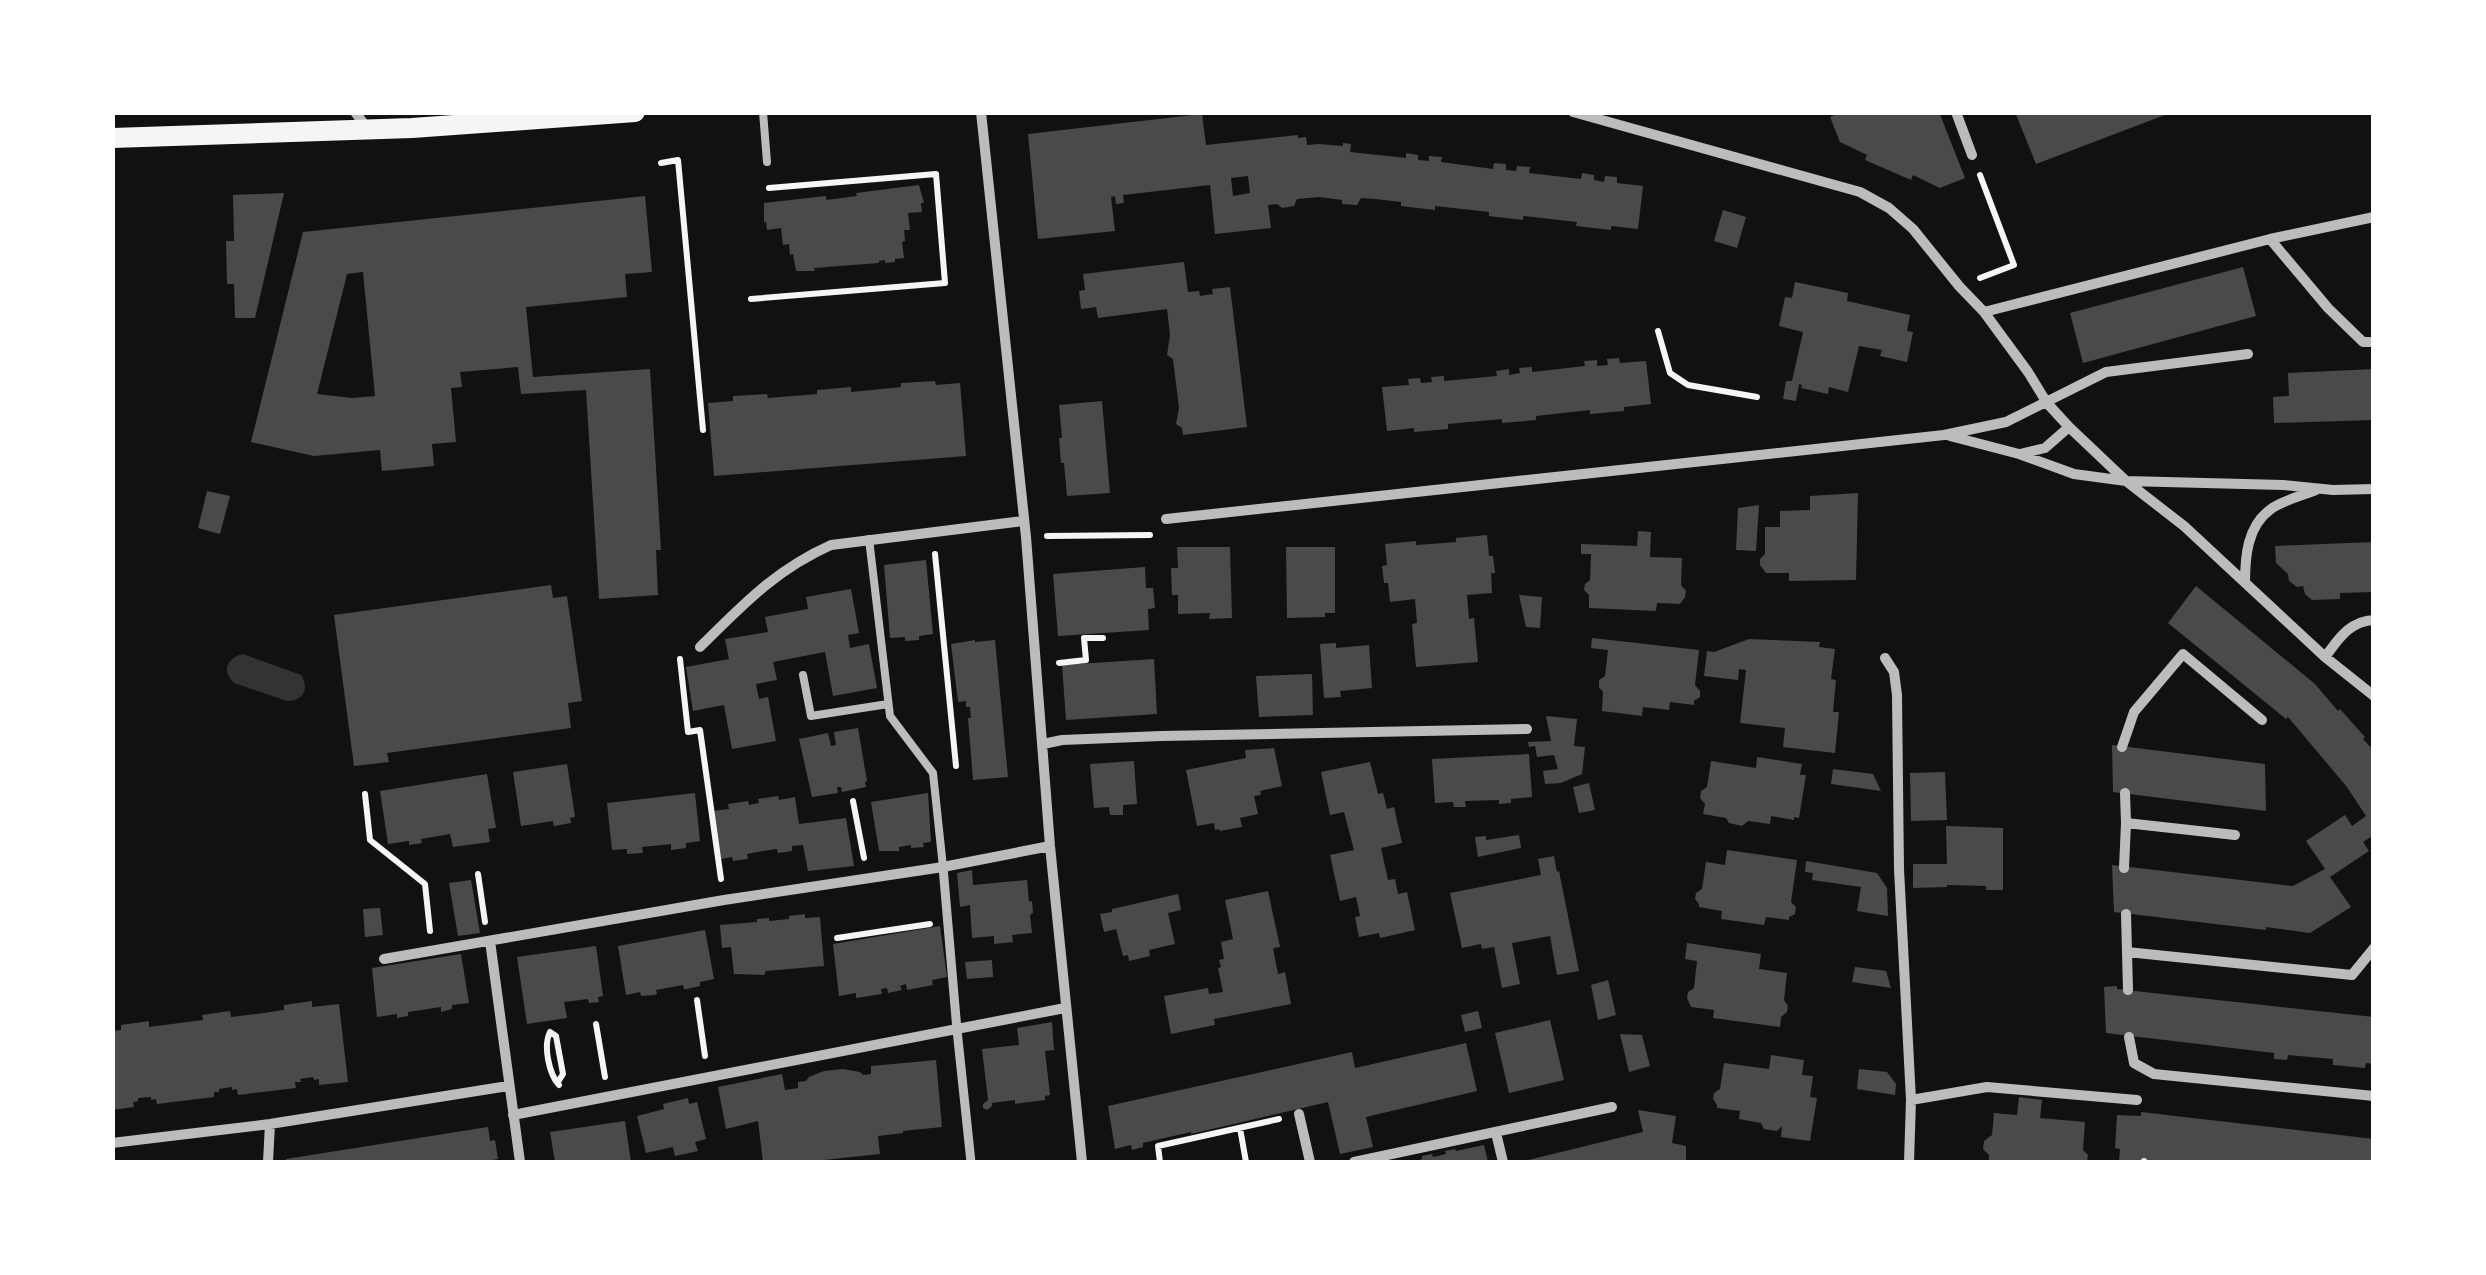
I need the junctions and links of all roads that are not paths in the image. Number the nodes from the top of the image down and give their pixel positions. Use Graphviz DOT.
graph roads {
  1 [pos="634,112"];
  2 [pos="763,112"];
  3 [pos="981,112"];
  4 [pos="1573,112"];
  5 [pos="1956,112"];
  6 [pos="361,121"];
  7 [pos="112,138"];
  8 [pos="1972,156"];
  9 [pos="767,162"];
  10 [pos="2374,217"];
  11 [pos="2270,240"];
  12 [pos="1984,312"];
  13 [pos="2374,342"];
  14 [pos="2248,354"];
  15 [pos="2047,403"];
  16 [pos="2069,427"];
  17 [pos="1944,434"];
  18 [pos="2019,454"];
  19 [pos="2126,481"];
  20 [pos="2374,489"];
  21 [pos="2317,490"];
  22 [pos="1166,519"];
  23 [pos="1024,521"];
  24 [pos="870,538"];
  25 [pos="2245,583"];
  26 [pos="2374,620"];
  27 [pos="700,646"];
  28 [pos="1885,658"];
  29 [pos="2324,658"];
  30 [pos="803,674"];
  31 [pos="2374,696"];
  32 [pos="888,704"];
  33 [pos="2262,720"];
  34 [pos="1527,729"];
  35 [pos="1043,744"];
  36 [pos="2122,747"];
  37 [pos="2125,793"];
  38 [pos="2126,823"];
  39 [pos="2235,835"];
  40 [pos="1050,846"];
  41 [pos="943,866"];
  42 [pos="2124,868"];
  43 [pos="2126,914"];
  44 [pos="490,942"];
  45 [pos="2374,948"];
  46 [pos="2127,952"];
  47 [pos="384,959"];
  48 [pos="2128,990"];
  49 [pos="1065,1008"];
  50 [pos="957,1030"];
  51 [pos="2129,1037"];
  52 [pos="508,1086"];
  53 [pos="2374,1096"];
  54 [pos="1911,1100"];
  55 [pos="2137,1100"];
  56 [pos="1612,1107"];
  57 [pos="1300,1114"];
  58 [pos="513,1116"];
  59 [pos="270,1124"];
  60 [pos="1496,1133"];
  61 [pos="112,1144"];
  62 [pos="268,1162"];
  63 [pos="520,1162"];
  64 [pos="971,1162"];
  65 [pos="1082,1162"];
  66 [pos="1310,1162"];
  67 [pos="1354,1162"];
  68 [pos="1502,1162"];
  69 [pos="1909,1162"];
  1 -- 6 [label="main road"];
  2 -- 9 [label="lane"];
  3 -- 23 [label="street"];
  4 -- 12 [label="street"];
  5 -- 8 [label="street"];
  6 -- 7 [label="main road"];
  10 -- 11 [label="street"];
  11 -- 12 [label="street"];
  11 -- 13 [label="street"];
  12 -- 15 [label="street"];
  14 -- 15 [label="street"];
  15 -- 16 [label="street"];
  15 -- 17 [label="street"];
  16 -- 18 [label="street"];
  16 -- 19 [label="street"];
  17 -- 18 [label="street"];
  17 -- 22 [label="street"];
  18 -- 19 [label="street"];
  19 -- 21 [label="street"];
  19 -- 25 [label="street"];
  20 -- 21 [label="street"];
  21 -- 25 [label="street"];
  23 -- 24 [label="street"];
  23 -- 35 [label="street"];
  24 -- 27 [label="street"];
  24 -- 32 [label="lane"];
  25 -- 29 [label="street"];
  26 -- 29 [label="street"];
  28 -- 54 [label="street"];
  29 -- 31 [label="street"];
  30 -- 32 [label="lane"];
  32 -- 41 [label="lane"];
  33 -- 36 [label="street"];
  34 -- 35 [label="street"];
  35 -- 40 [label="street"];
  37 -- 38 [label="street"];
  38 -- 39 [label="street"];
  38 -- 42 [label="street"];
  40 -- 41 [label="street"];
  40 -- 49 [label="street"];
  41 -- 44 [label="street"];
  41 -- 50 [label="street"];
  43 -- 46 [label="street"];
  44 -- 47 [label="street"];
  44 -- 52 [label="street"];
  45 -- 46 [label="street"];
  46 -- 48 [label="street"];
  49 -- 50 [label="street"];
  49 -- 65 [label="street"];
  50 -- 58 [label="street"];
  50 -- 64 [label="street"];
  51 -- 53 [label="street"];
  52 -- 58 [label="street"];
  52 -- 59 [label="street"];
  54 -- 55 [label="street"];
  54 -- 69 [label="street"];
  56 -- 60 [label="street"];
  57 -- 66 [label="street"];
  58 -- 63 [label="street"];
  59 -- 61 [label="street"];
  59 -- 62 [label="street"];
  60 -- 67 [label="street"];
  60 -- 68 [label="street"];
}
